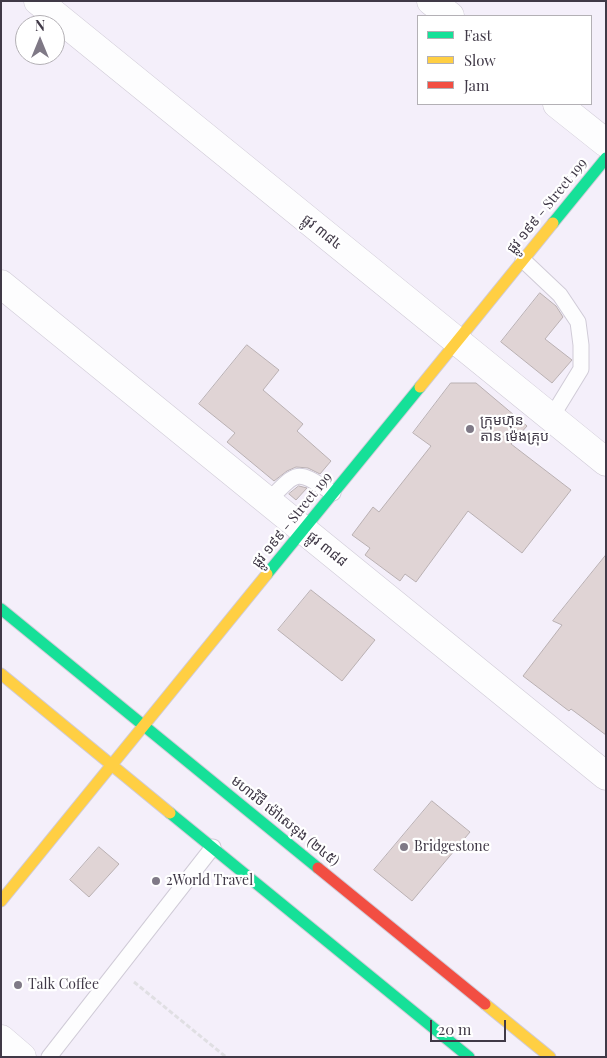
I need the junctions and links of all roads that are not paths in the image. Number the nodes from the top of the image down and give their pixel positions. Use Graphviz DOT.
graph roads {
  1 [pos="38,1"];
  2 [pos="431,1"];
  3 [pos="449,15"];
  4 [pos="558,105"];
  5 [pos="606,143"];
  6 [pos="606,158"];
  7 [pos="522,260"];
  8 [pos="1,284"];
  9 [pos="457,341"];
  10 [pos="551,418"];
  11 [pos="606,462"];
  12 [pos="333,493"];
  13 [pos="268,501"];
  14 [pos="304,530"];
  15 [pos="1,609"];
  16 [pos="1,674"];
  17 [pos="144,726"];
  18 [pos="112,765"];
  19 [pos="606,776"];
  20 [pos="213,847"];
  21 [pos="1,902"];
  22 [pos="1,1039"];
  23 [pos="22,1057"];
  24 [pos="49,1057"];
  25 [pos="469,1057"];
  26 [pos="550,1057"];
  1 -- 9 [label="street, ផ្លូវ ៣៨៤"];
  2 -- 3 [label="street"];
  4 -- 5 [label="street"];
  6 -- 7 [label="main road, ផ្លូវ ១៩៩ - Street 199"];
  7 -- 9 [label="main road, ផ្លូវ ១៩៩ - Street 199"];
  7 -- 10 [label="lane"];
  8 -- 13 [label="street, ផ្លូវ ៣៨៨"];
  9 -- 10 [label="street, ផ្លូវ ៣៨៤"];
  9 -- 12 [label="main road, ផ្លូវ ១៩៩ - Street 199"];
  10 -- 11 [label="street, ផ្លូវ ៣៨៤"];
  12 -- 13 [label="lane"];
  12 -- 14 [label="main road, ផ្លូវ ១៩៩ - Street 199"];
  13 -- 14 [label="street, ផ្លូវ ៣៨៨"];
  14 -- 17 [label="main road, ផ្លូវ ១៩៩ - Street 199"];
  14 -- 19 [label="street, ផ្លូវ ៣៨៨"];
  15 -- 17 [label="main road, មហាវិថី ម៉ៅសេទុង (២៤៥)"];
  16 -- 18 [label="main road"];
  17 -- 18 [label="main road, ផ្លូវ ១៩៩ - Street 199"];
  17 -- 26 [label="main road, មហាវិថី ម៉ៅសេទុង (២៤៥)"];
  18 -- 20 [label="main road"];
  18 -- 21 [label="main road, ផ្លូវ ១៩៩ - Street 199"];
  20 -- 24 [label="lane"];
  20 -- 25 [label="main road"];
  22 -- 23 [label="street"];
}
